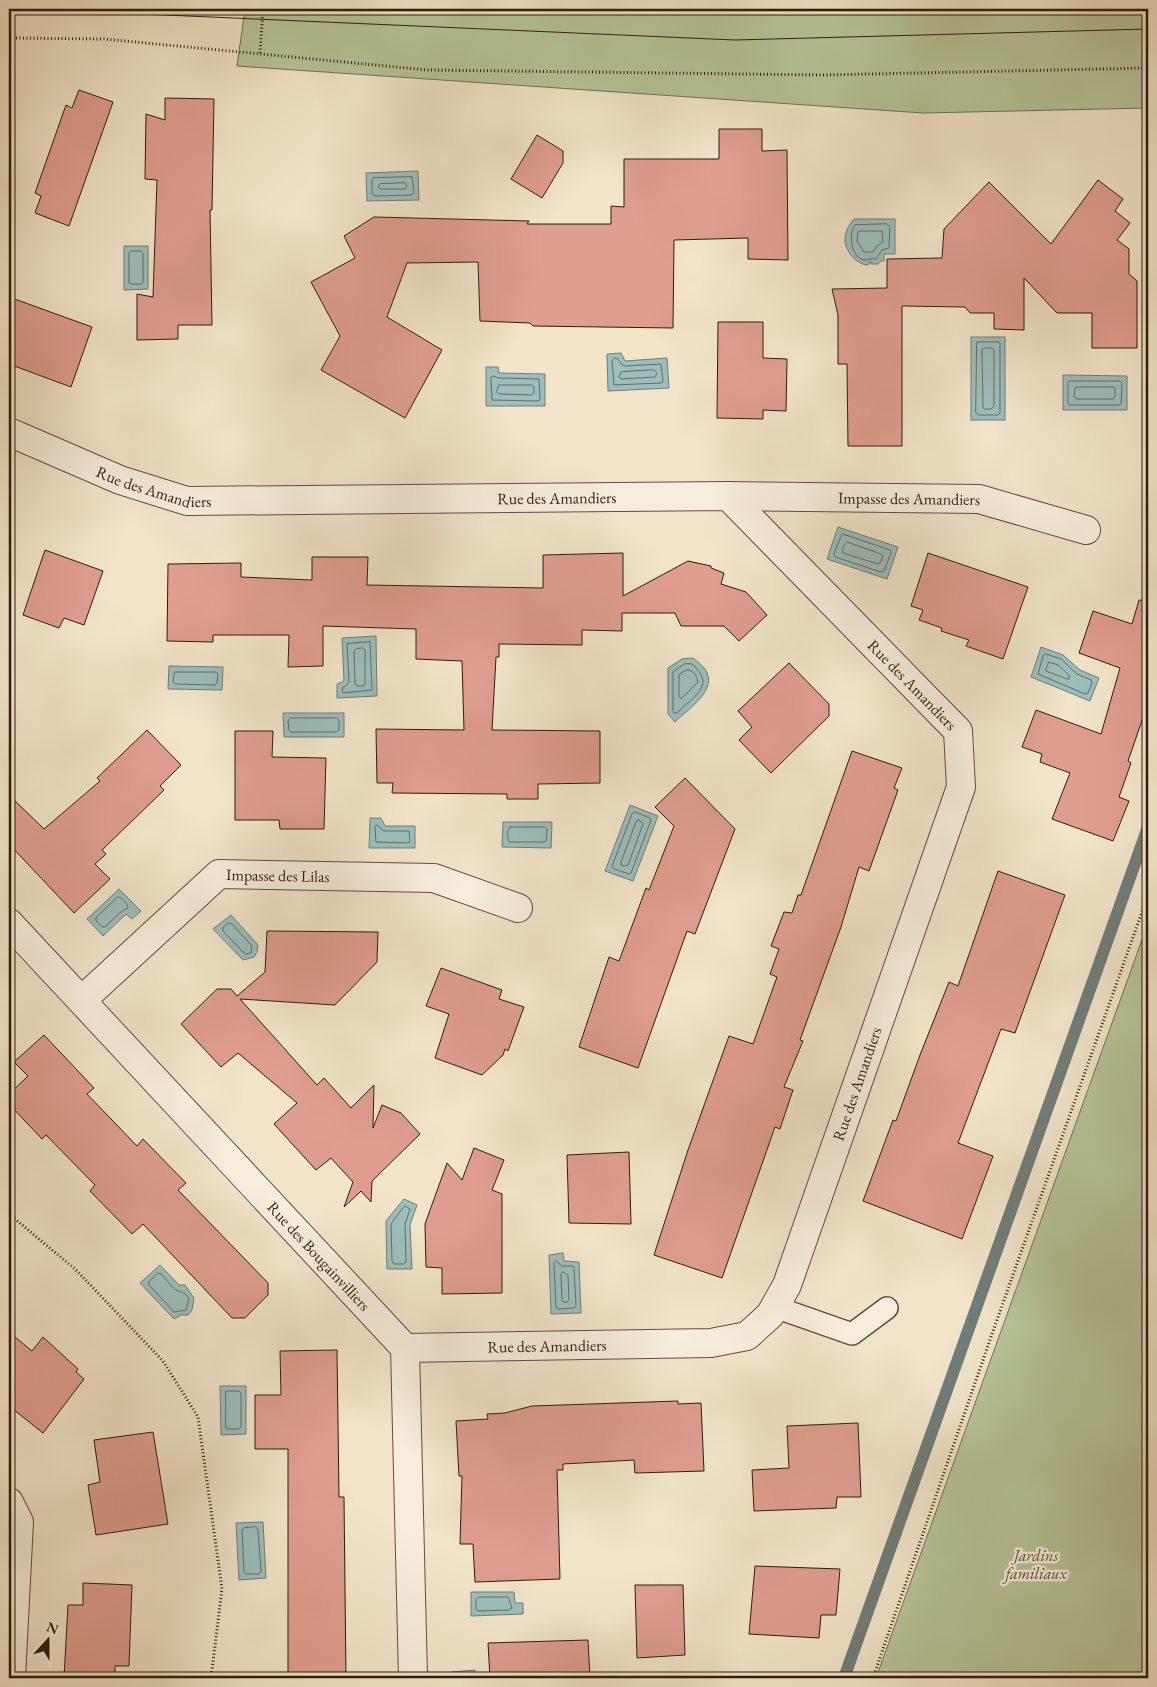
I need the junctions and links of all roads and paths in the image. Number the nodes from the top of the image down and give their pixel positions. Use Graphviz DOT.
graph roads {
  1 [pos="263,9"];
  2 [pos="9,38"];
  3 [pos="260,53"];
  4 [pos="1148,68"];
  5 [pos="9,432"];
  6 [pos="728,496"];
  7 [pos="1086,530"];
  8 [pos="1148,895"];
  9 [pos="518,908"];
  10 [pos="9,923"];
  11 [pos="82,1000"];
  12 [pos="9,1214"];
  13 [pos="774,1307"];
  14 [pos="887,1308"];
  15 [pos="405,1348"];
  16 [pos="9,1502"];
  17 [pos="11,1678"];
  18 [pos="211,1678"];
  19 [pos="413,1678"];
  20 [pos="873,1678"];
  1 -- 3 [label="path"];
  2 -- 3 [label="path"];
  3 -- 4 [label="path"];
  5 -- 6 [label="street, Rue des Amandiers"];
  6 -- 7 [label="street, Impasse des Amandiers"];
  6 -- 13 [label="street, Rue des Amandiers"];
  8 -- 20 [label="path"];
  9 -- 11 [label="street, Impasse des Lilas"];
  10 -- 11 [label="street, Rue des Bougainvilliers"];
  11 -- 15 [label="street, Rue des Bougainvilliers"];
  12 -- 18 [label="path"];
  13 -- 14 [label="lane"];
  13 -- 15 [label="street, Rue des Amandiers"];
  15 -- 19 [label="street"];
  16 -- 17 [label="street"];
}
